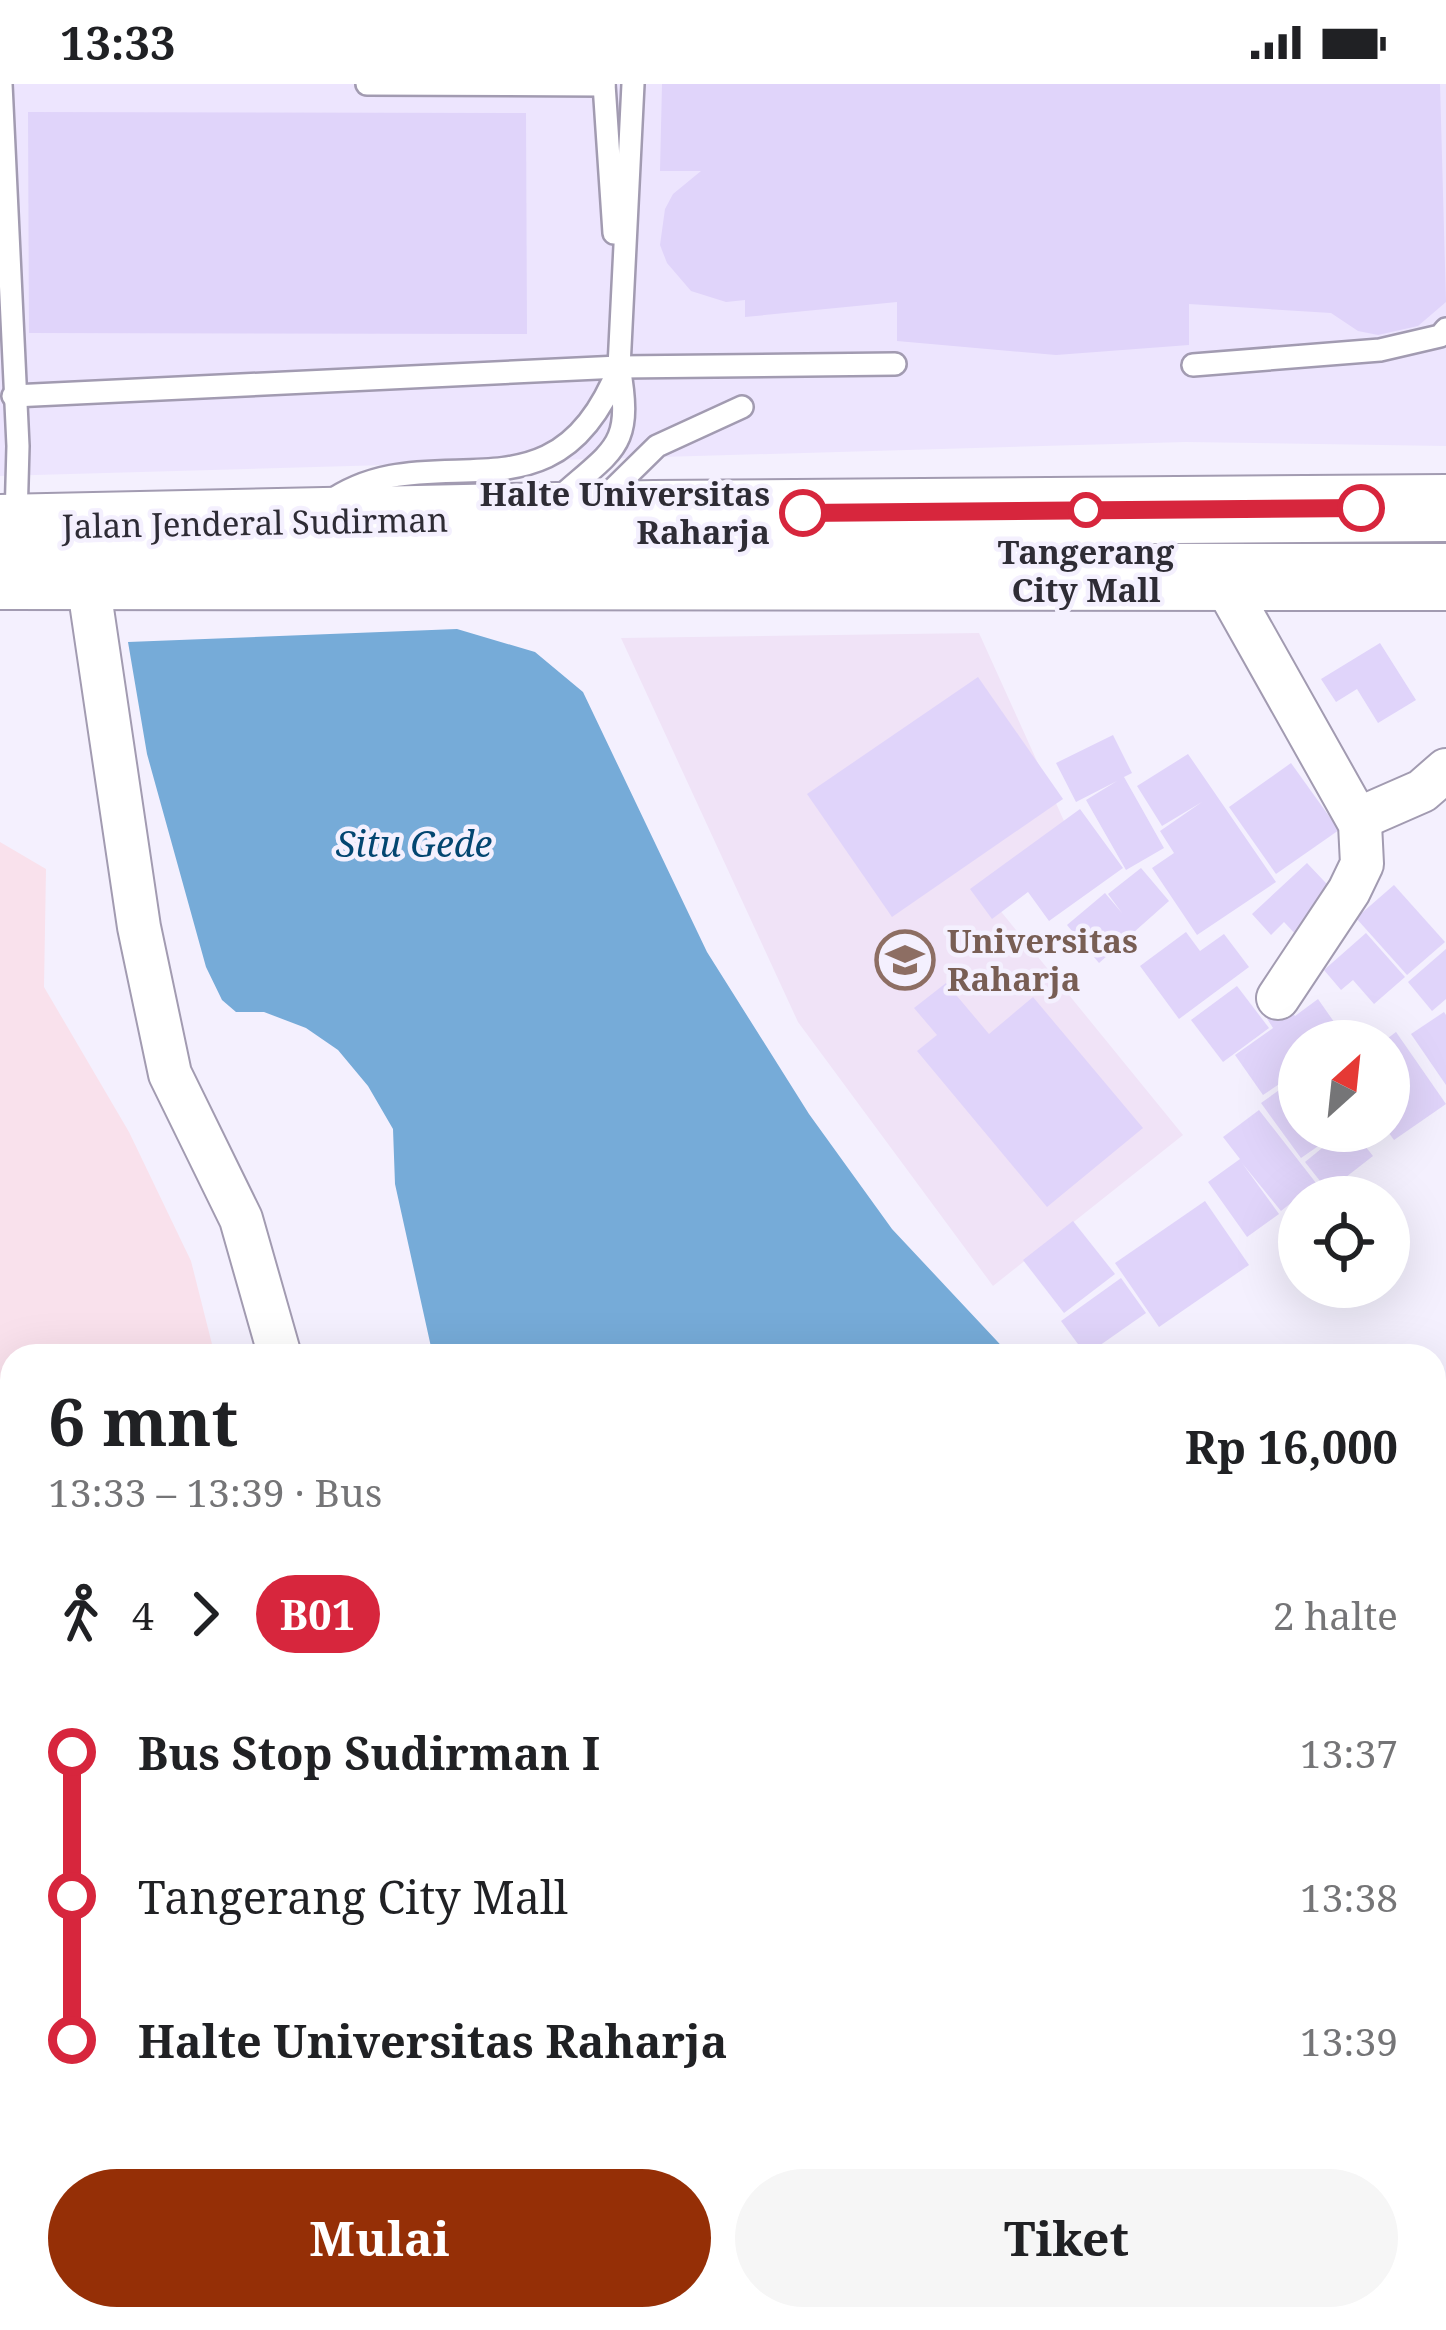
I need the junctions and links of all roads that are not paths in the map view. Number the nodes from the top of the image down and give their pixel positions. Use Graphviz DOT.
graph roads {
  1 [pos="1,84"];
  2 [pos="367,84"];
  3 [pos="633,84"];
  4 [pos="604,85"];
  5 [pos="1446,329"];
  6 [pos="896,364"];
  7 [pos="1193,365"];
  8 [pos="620,367"];
  9 [pos="13,396"];
  10 [pos="742,406"];
  11 [pos="1446,508"];
  12 [pos="563,516"];
  13 [pos="301,521"];
  14 [pos="5,543"];
  15 [pos="87,575"];
  16 [pos="1220,575"];
  17 [pos="1446,577"];
  18 [pos="1446,770"];
  19 [pos="1358,819"];
  20 [pos="1279,998"];
  21 [pos="277,1344"];
  1 -- 9 [label="lane"];
  2 -- 4 [label="lane"];
  3 -- 8 [label="lane"];
  4 -- 8 [label="lane"];
  5 -- 7 [label="lane"];
  6 -- 8 [label="lane"];
  8 -- 9 [label="lane"];
  8 -- 12 [label="lane"];
  8 -- 13 [label="lane"];
  9 -- 14 [label="lane"];
  10 -- 12 [label="lane"];
  11 -- 12 [label="main road, Jalan Jenderal Sudirman"];
  12 -- 13 [label="main road, Jalan Jenderal Sudirman"];
  13 -- 14 [label="main road, Jalan Jenderal Sudirman"];
  14 -- 15 [label="main road, Jalan Jenderal Sudirman"];
  15 -- 16 [label="main road, Jalan Jenderal Sudirman"];
  15 -- 21 [label="street"];
  16 -- 17 [label="main road, Jalan Jenderal Sudirman"];
  16 -- 19 [label="street"];
  18 -- 19 [label="street"];
  19 -- 20 [label="street"];
}
